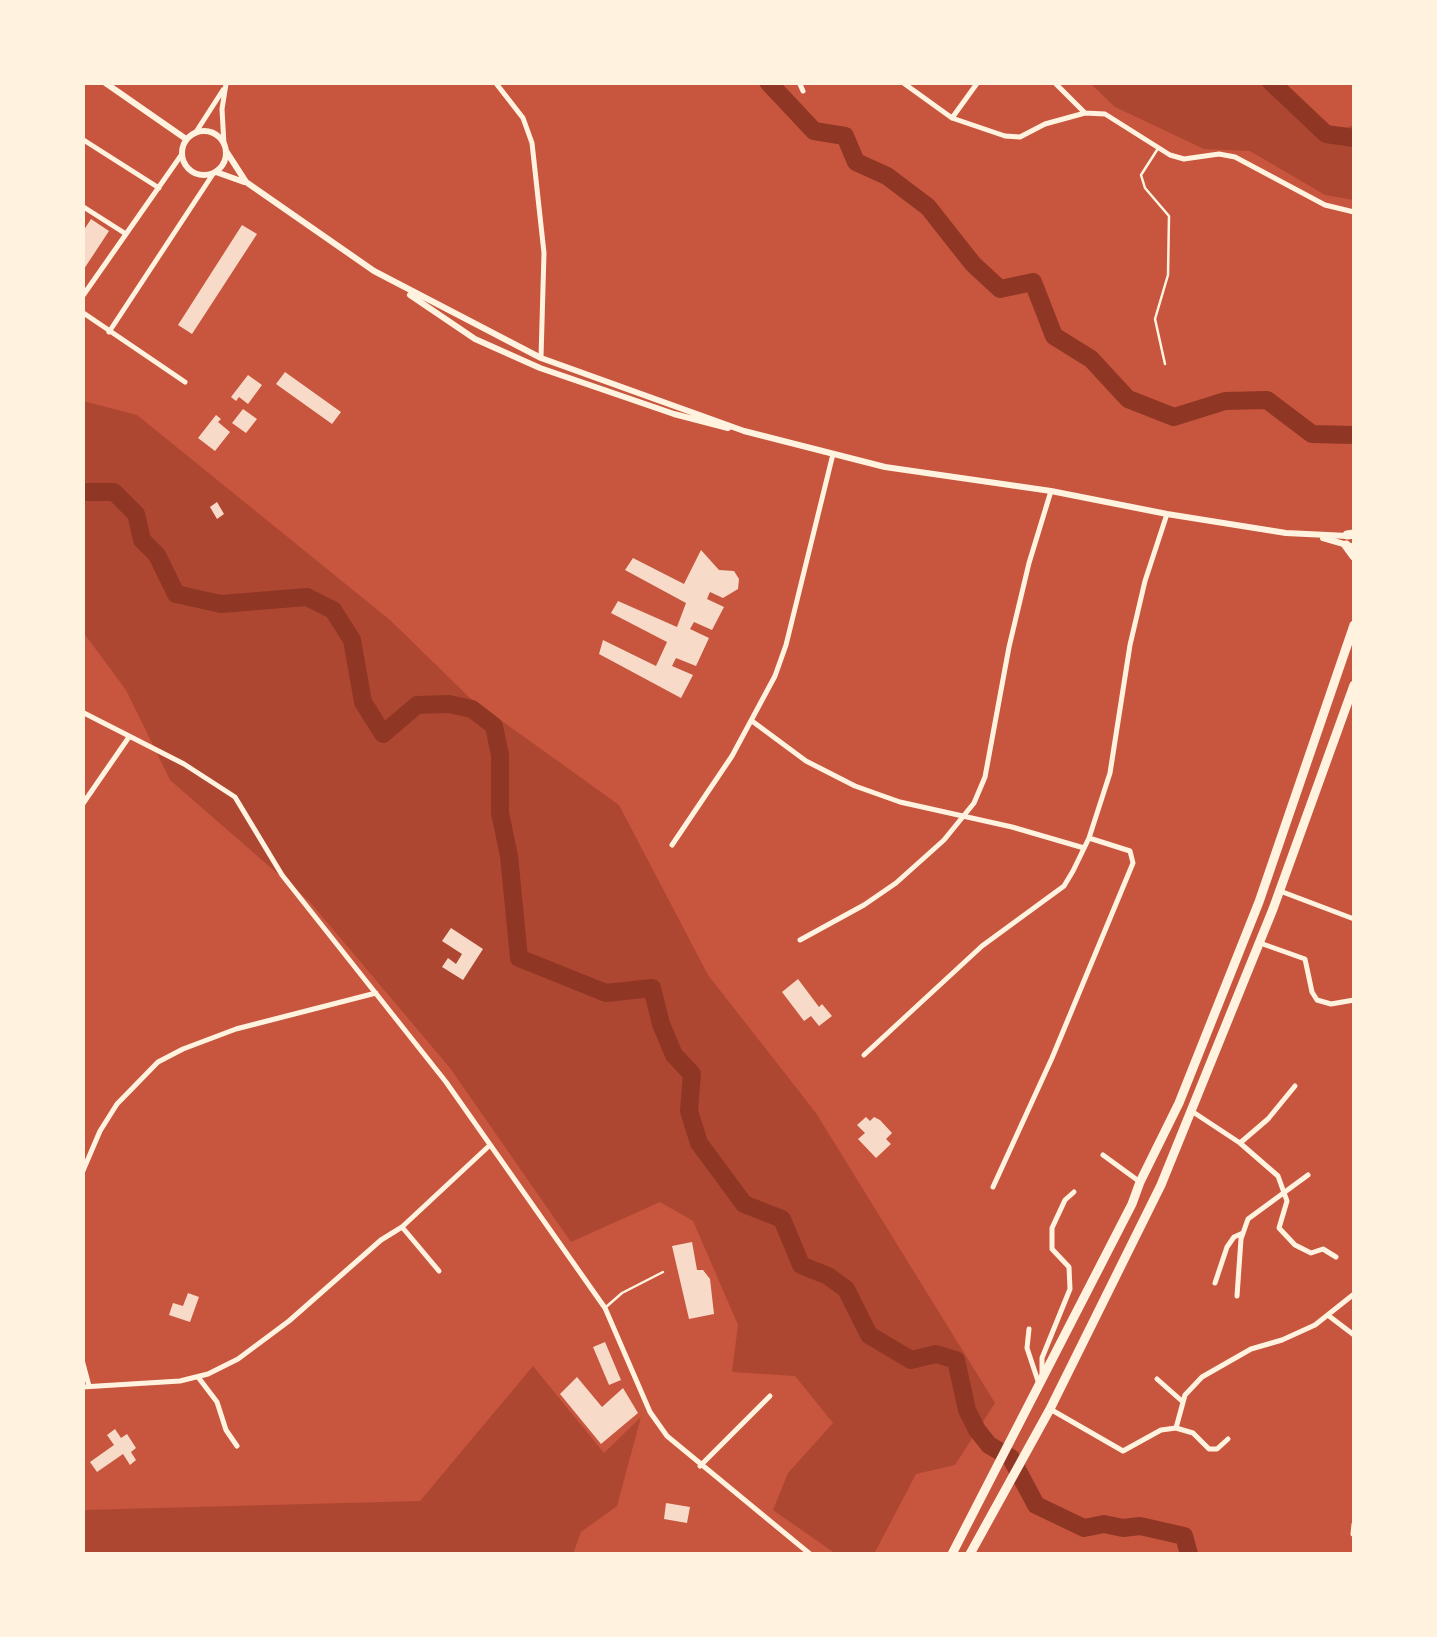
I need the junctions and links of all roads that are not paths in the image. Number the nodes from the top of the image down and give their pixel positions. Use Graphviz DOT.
graph roads {
  1 [pos="104,82"];
  2 [pos="496,82"];
  3 [pos="798,82"];
  4 [pos="978,82"];
  5 [pos="1054,82"];
  6 [pos="227,83"];
  7 [pos="907,84"];
  8 [pos="803,90"];
  9 [pos="1084,112"];
  10 [pos="952,118"];
  11 [pos="196,132"];
  12 [pos="82,139"];
  13 [pos="186,139"];
  14 [pos="225,148"];
  15 [pos="1158,148"];
  16 [pos="182,154"];
  17 [pos="214,173"];
  18 [pos="246,182"];
  19 [pos="159,188"];
  20 [pos="82,206"];
  21 [pos="1354,212"];
  22 [pos="126,234"];
  23 [pos="384,276"];
  24 [pos="82,297"];
  25 [pos="82,312"];
  26 [pos="110,332"];
  27 [pos="541,358"];
  28 [pos="1165,364"];
  29 [pos="540,368"];
  30 [pos="184,382"];
  31 [pos="744,430"];
  32 [pos="833,454"];
  33 [pos="1051,491"];
  34 [pos="1166,514"];
  35 [pos="1351,540"];
  36 [pos="1354,556"];
  37 [pos="1354,625"];
  38 [pos="1354,685"];
  39 [pos="82,712"];
  40 [pos="752,721"];
  41 [pos="129,737"];
  42 [pos="82,805"];
  43 [pos="964,816"];
  44 [pos="1089,838"];
  45 [pos="672,845"];
  46 [pos="1084,848"];
  47 [pos="1280,891"];
  48 [pos="1354,919"];
  49 [pos="800,940"];
  50 [pos="1260,943"];
  51 [pos="376,993"];
  52 [pos="1354,1000"];
  53 [pos="864,1054"];
  54 [pos="1295,1086"];
  55 [pos="1193,1112"];
  56 [pos="1240,1143"];
  57 [pos="490,1145"];
  58 [pos="1102,1155"];
  59 [pos="82,1173"];
  60 [pos="1308,1175"];
  61 [pos="1140,1182"];
  62 [pos="993,1187"];
  63 [pos="1074,1192"];
  64 [pos="1284,1192"];
  65 [pos="402,1227"];
  66 [pos="1242,1233"];
  67 [pos="1336,1257"];
  68 [pos="439,1271"];
  69 [pos="663,1272"];
  70 [pos="1215,1283"];
  71 [pos="1354,1294"];
  72 [pos="1237,1296"];
  73 [pos="605,1308"];
  74 [pos="1330,1316"];
  75 [pos="1029,1329"];
  76 [pos="1354,1335"];
  77 [pos="82,1360"];
  78 [pos="198,1377"];
  79 [pos="1157,1379"];
  80 [pos="1042,1384"];
  81 [pos="86,1387"];
  82 [pos="770,1396"];
  83 [pos="1183,1402"];
  84 [pos="1050,1409"];
  85 [pos="1176,1428"];
  86 [pos="1228,1439"];
  87 [pos="237,1446"];
  88 [pos="700,1466"];
  89 [pos="1354,1524"];
  90 [pos="1353,1534"];
  91 [pos="810,1554"];
  92 [pos="952,1554"];
  93 [pos="970,1554"];
  1 -- 13 [label="street"];
  2 -- 27 [label="street"];
  3 -- 8 [label="street"];
  4 -- 10 [label="street"];
  5 -- 9 [label="street"];
  6 -- 11 [label="street"];
  6 -- 14 [label="street"];
  7 -- 10 [label="street"];
  9 -- 10 [label="street"];
  9 -- 15 [label="street"];
  11 -- 13 [label="street"];
  11 -- 14 [label="street"];
  12 -- 19 [label="street"];
  13 -- 16 [label="street"];
  14 -- 17 [label="street"];
  14 -- 18 [label="street"];
  15 -- 21 [label="street"];
  15 -- 28 [label="lane"];
  16 -- 17 [label="street"];
  16 -- 19 [label="street"];
  17 -- 18 [label="street"];
  17 -- 26 [label="street"];
  18 -- 23 [label="street"];
  19 -- 22 [label="street"];
  20 -- 22 [label="street"];
  22 -- 24 [label="street"];
  23 -- 27 [label="street"];
  23 -- 29 [label="street"];
  25 -- 26 [label="street"];
  26 -- 30 [label="street"];
  27 -- 29 [label="street"];
  27 -- 31 [label="street"];
  29 -- 31 [label="street"];
  31 -- 32 [label="street"];
  32 -- 33 [label="street"];
  32 -- 40 [label="street"];
  33 -- 34 [label="street"];
  33 -- 43 [label="street"];
  34 -- 35 [label="street"];
  34 -- 44 [label="street"];
  35 -- 36 [label="highway"];
  37 -- 61 [label="highway"];
  38 -- 47 [label="highway"];
  39 -- 41 [label="street"];
  40 -- 43 [label="street"];
  40 -- 45 [label="street"];
  41 -- 42 [label="street"];
  41 -- 51 [label="street"];
  43 -- 46 [label="street"];
  43 -- 49 [label="street"];
  44 -- 46 [label="street"];
  44 -- 62 [label="street"];
  46 -- 53 [label="street"];
  47 -- 48 [label="street"];
  47 -- 50 [label="highway"];
  50 -- 52 [label="street"];
  50 -- 55 [label="highway"];
  51 -- 57 [label="street"];
  51 -- 59 [label="street"];
  54 -- 56 [label="street"];
  55 -- 56 [label="street"];
  55 -- 84 [label="highway"];
  56 -- 64 [label="street"];
  57 -- 65 [label="street"];
  57 -- 73 [label="street"];
  58 -- 61 [label="street"];
  60 -- 64 [label="street"];
  61 -- 80 [label="highway"];
  63 -- 80 [label="street"];
  64 -- 66 [label="street"];
  64 -- 67 [label="street"];
  65 -- 68 [label="street"];
  65 -- 78 [label="street"];
  66 -- 70 [label="street"];
  66 -- 72 [label="street"];
  69 -- 73 [label="lane"];
  71 -- 74 [label="street"];
  73 -- 88 [label="street"];
  74 -- 76 [label="street"];
  74 -- 83 [label="street"];
  75 -- 80 [label="street"];
  77 -- 81 [label="street"];
  78 -- 81 [label="street"];
  78 -- 87 [label="street"];
  79 -- 83 [label="street"];
  80 -- 92 [label="highway"];
  82 -- 88 [label="street"];
  83 -- 85 [label="street"];
  84 -- 85 [label="street"];
  84 -- 93 [label="highway"];
  85 -- 86 [label="street"];
  88 -- 91 [label="street"];
  89 -- 90 [label="street"];
}
